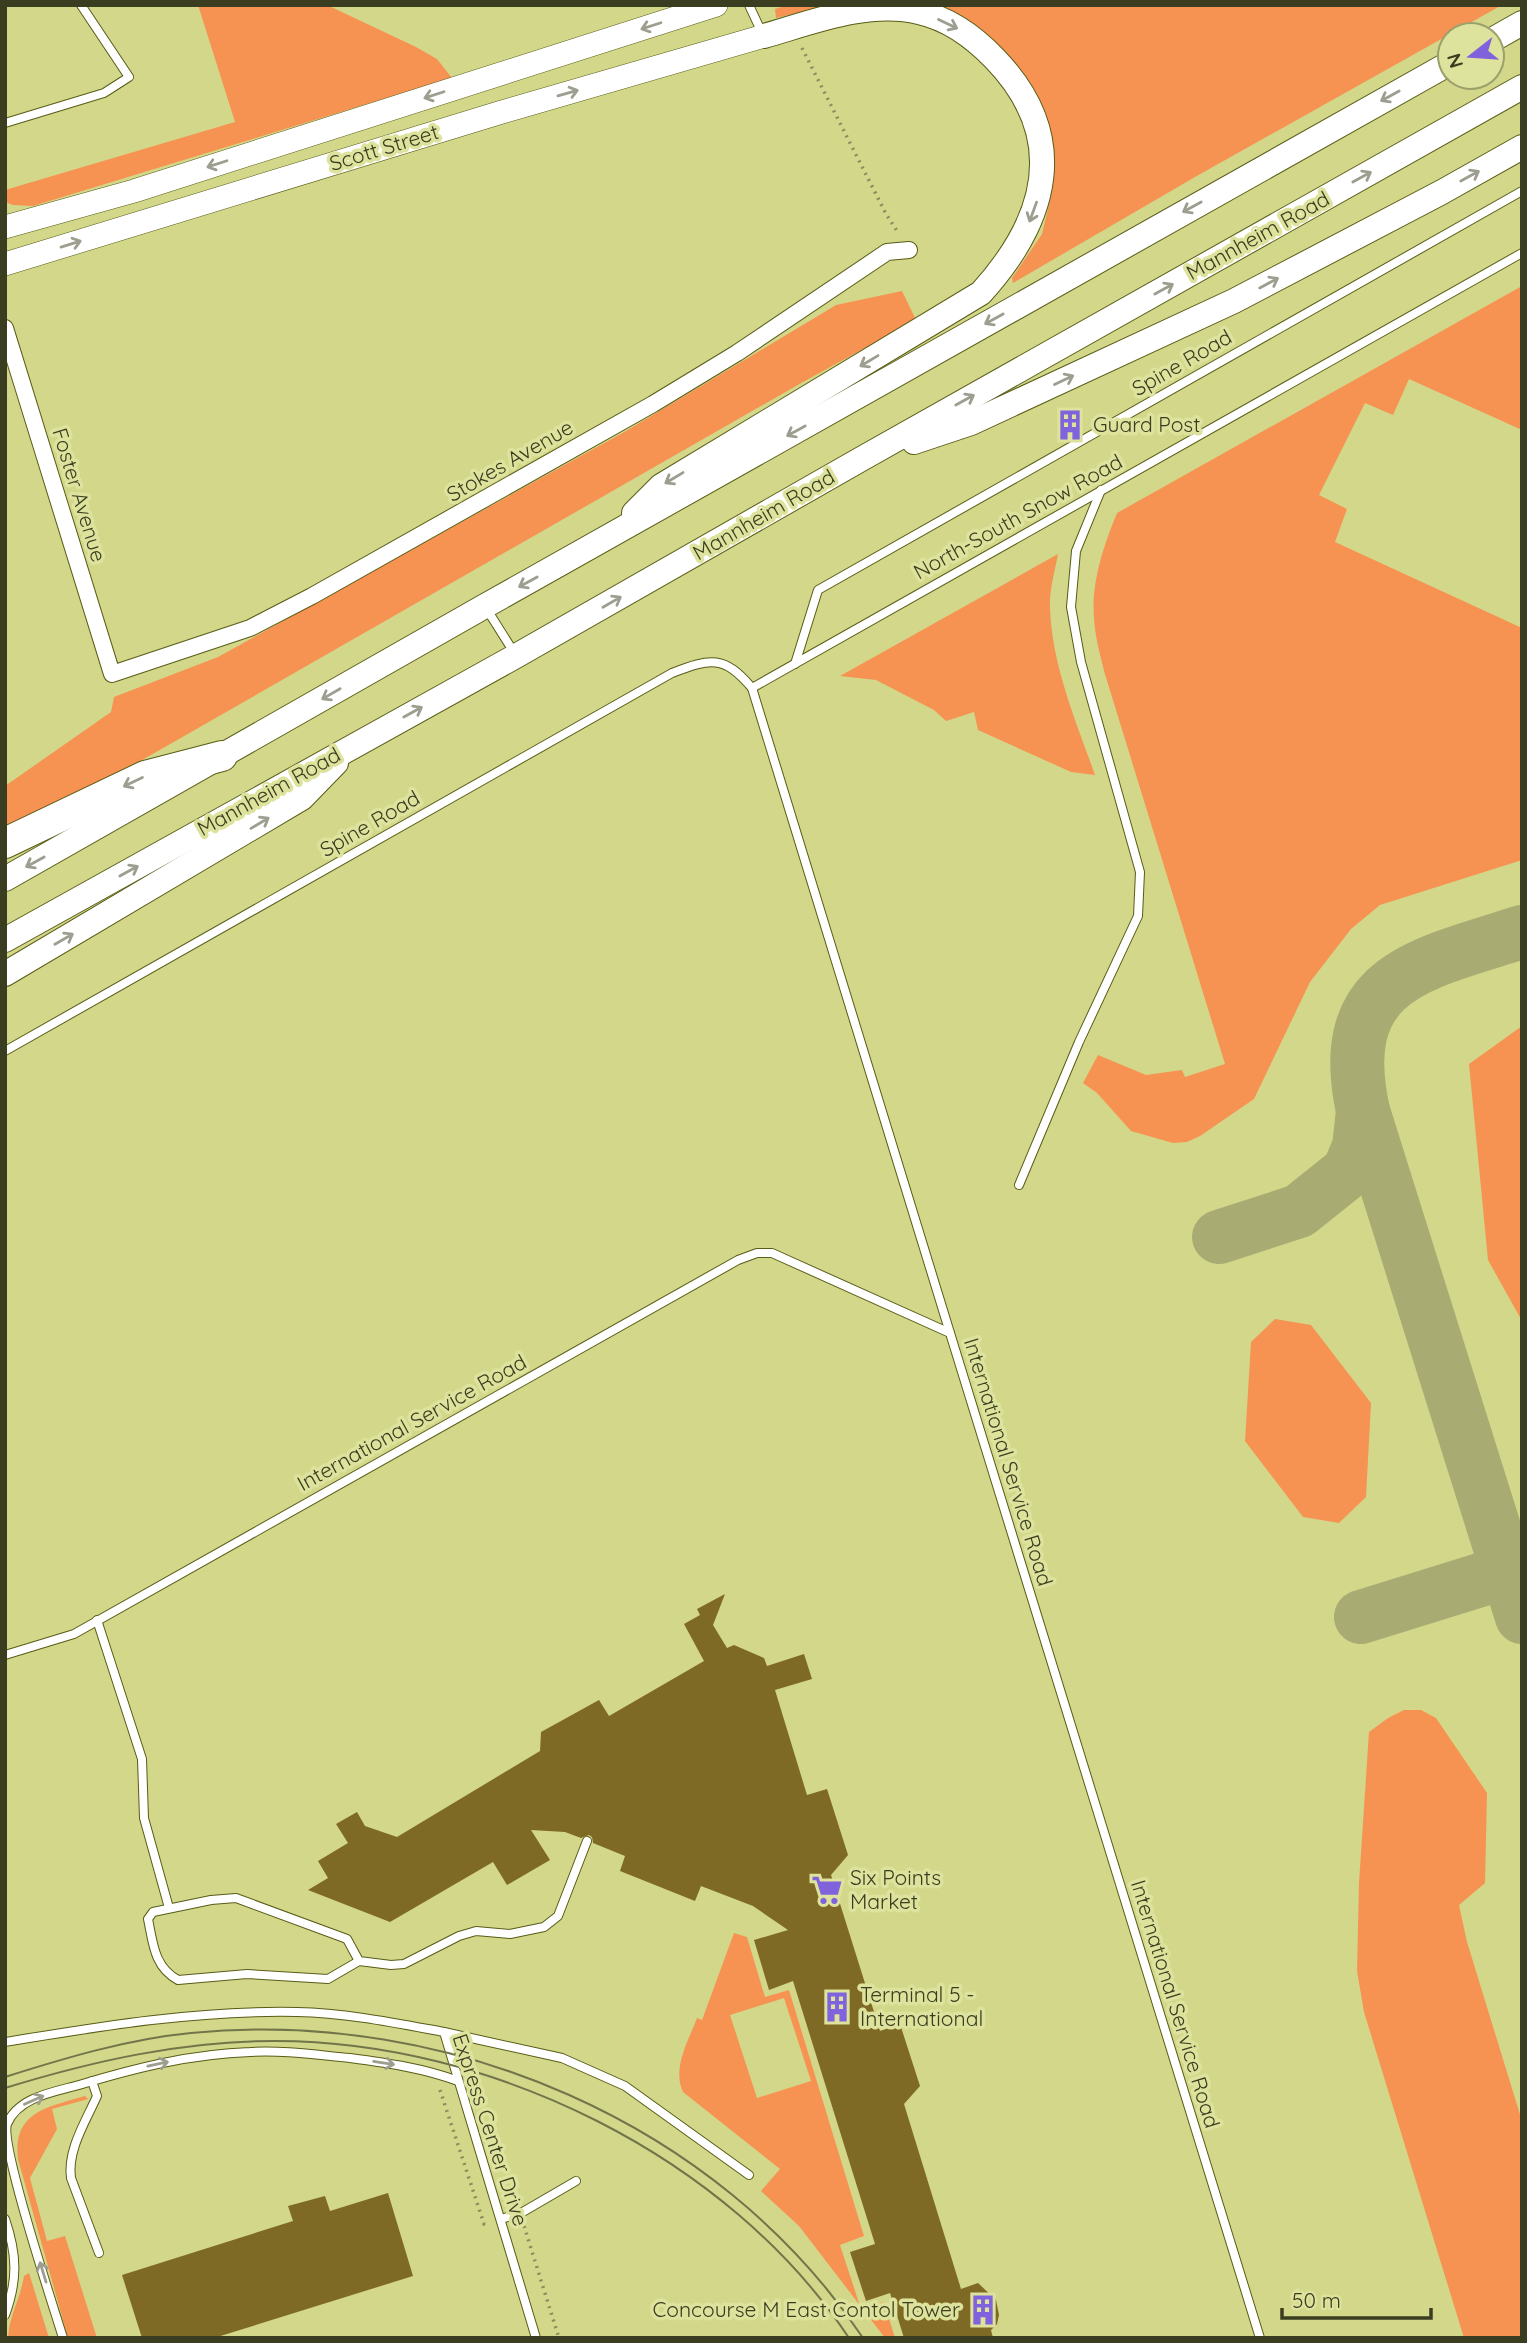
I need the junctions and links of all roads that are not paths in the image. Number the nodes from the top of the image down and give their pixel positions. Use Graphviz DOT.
graph roads {
  1 [pos="81,5"];
  2 [pos="716,5"];
  3 [pos="750,5"];
  4 [pos="1522,23"];
  5 [pos="1506,32"];
  6 [pos="764,36"];
  7 [pos="1436,71"];
  8 [pos="1522,88"];
  9 [pos="5,123"];
  10 [pos="1522,146"];
  11 [pos="1522,191"];
  12 [pos="5,227"];
  13 [pos="909,250"];
  14 [pos="1522,253"];
  15 [pos="5,264"];
  16 [pos="5,328"];
  17 [pos="863,458"];
  18 [pos="1101,491"];
  19 [pos="609,537"];
  20 [pos="485,606"];
  21 [pos="516,656"];
  22 [pos="795,664"];
  23 [pos="112,674"];
  24 [pos="752,688"];
  25 [pos="353,745"];
  26 [pos="222,756"];
  27 [pos="5,843"];
  28 [pos="5,879"];
  29 [pos="5,940"];
  30 [pos="5,974"];
  31 [pos="5,1051"];
  32 [pos="1019,1185"];
  33 [pos="950,1333"];
  34 [pos="97,1620"];
  35 [pos="5,1655"];
  36 [pos="587,1841"];
  37 [pos="169,1908"];
  38 [pos="359,1961"];
  39 [pos="444,2032"];
  40 [pos="5,2042"];
  41 [pos="92,2081"];
  42 [pos="458,2081"];
  43 [pos="5,2164"];
  44 [pos="749,2175"];
  45 [pos="13,2178"];
  46 [pos="576,2181"];
  47 [pos="5,2219"];
  48 [pos="501,2219"];
  49 [pos="99,2253"];
  50 [pos="5,2315"];
  51 [pos="63,2338"];
  52 [pos="536,2338"];
  53 [pos="1260,2338"];
  1 -- 9 [label="lane"];
  2 -- 12 [label="street, Scott Street, one-way"];
  3 -- 6 [label="lane"];
  4 -- 5 [label="main road"];
  15 -- 6 [label="street, Scott Street, one-way"];
  6 -- 19 [label="main road, one-way"];
  7 -- 19 [label="main road, one-way"];
  17 -- 8 [label="main road, Mannheim Road, one-way"];
  17 -- 10 [label="main road, one-way"];
  11 -- 22 [label="lane, Spine Road"];
  13 -- 23 [label="street, Stokes Avenue"];
  14 -- 18 [label="lane, North-South Snow Road"];
  16 -- 23 [label="street, Foster Avenue"];
  21 -- 17 [label="main road, Mannheim Road, one-way"];
  18 -- 22 [label="lane, North-South Snow Road"];
  18 -- 32 [label="lane"];
  19 -- 20 [label="main road, one-way"];
  20 -- 21 [label="lane"];
  20 -- 26 [label="main road, one-way"];
  25 -- 21 [label="main road, Mannheim Road, one-way"];
  22 -- 24 [label="lane, North-South Snow Road"];
  24 -- 31 [label="lane, Spine Road"];
  24 -- 33 [label="lane"];
  29 -- 25 [label="main road, Mannheim Road, one-way"];
  30 -- 25 [label="main road, one-way"];
  26 -- 27 [label="highway, one-way"];
  26 -- 28 [label="main road, one-way"];
  33 -- 34 [label="lane, International Service Road"];
  33 -- 53 [label="lane, International Service Road"];
  34 -- 35 [label="lane, International Service Road"];
  34 -- 37 [label="lane"];
  36 -- 38 [label="lane"];
  37 -- 38 [label="lane"];
  37 -- 38 [label="lane"];
  39 -- 40 [label="lane, Express Center Drive"];
  39 -- 42 [label="lane, Express Center Drive"];
  39 -- 44 [label="lane"];
  41 -- 42 [label="lane, one-way"];
  45 -- 41 [label="lane, one-way"];
  41 -- 49 [label="lane"];
  42 -- 48 [label="lane, Express Center Drive"];
  43 -- 45 [label="lane"];
  51 -- 45 [label="lane, one-way"];
  46 -- 48 [label="lane"];
  47 -- 50 [label="lane"];
  48 -- 52 [label="lane, Express Center Drive"];
}
